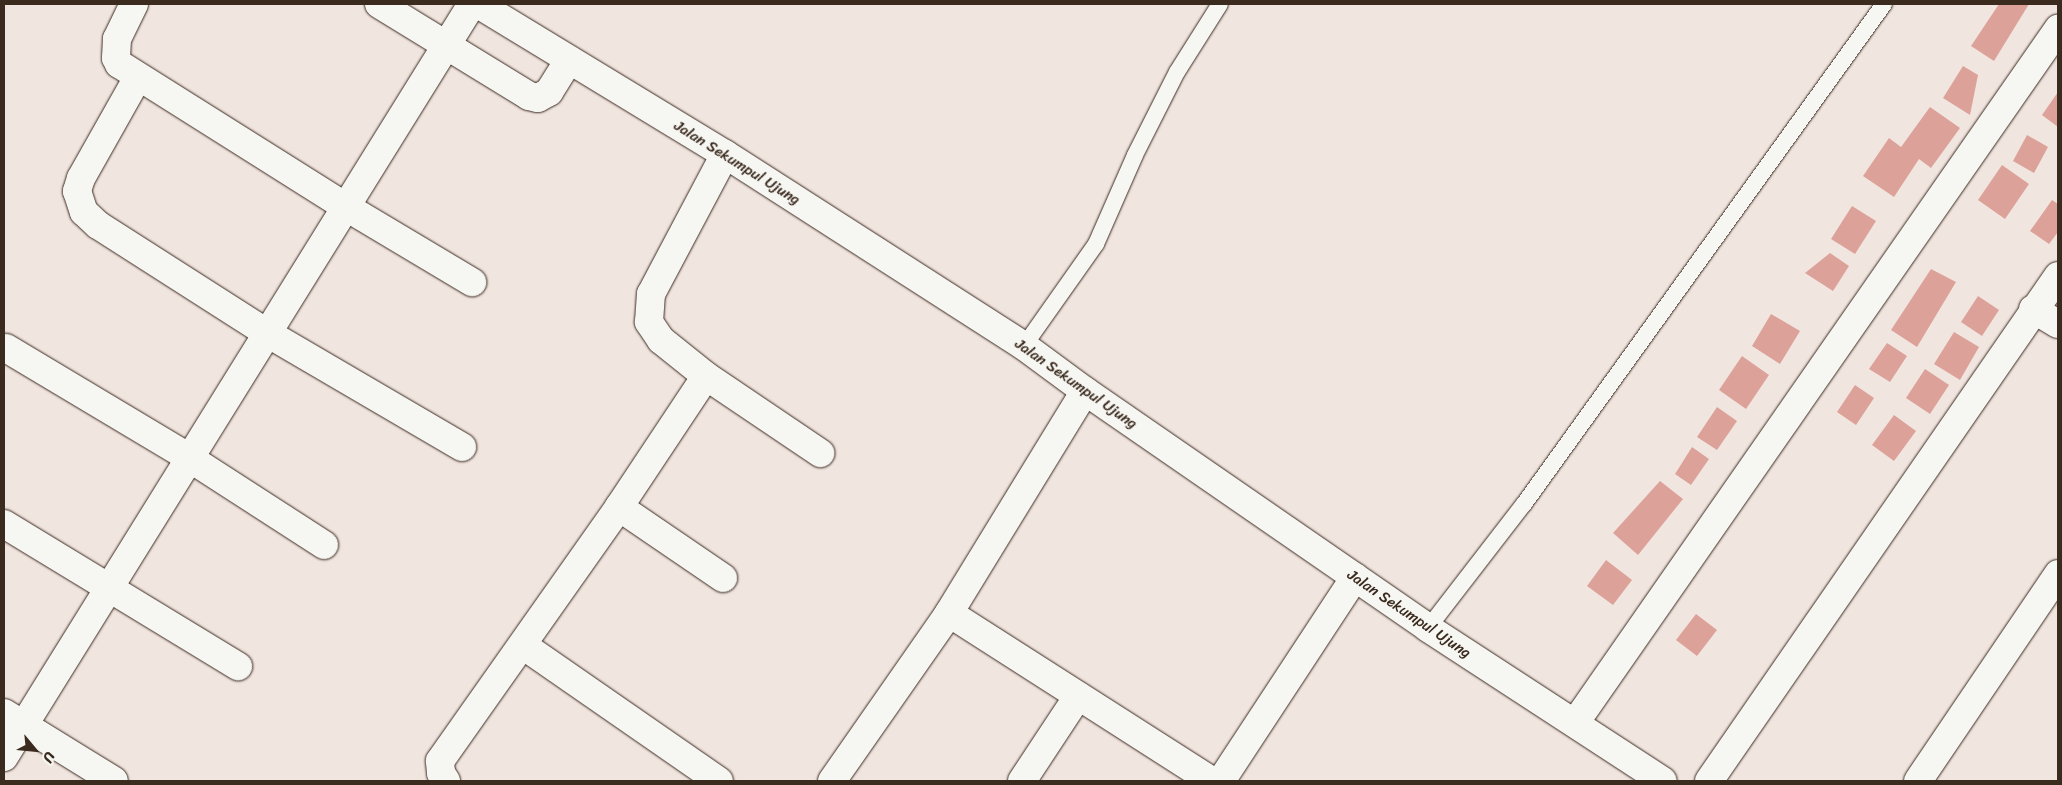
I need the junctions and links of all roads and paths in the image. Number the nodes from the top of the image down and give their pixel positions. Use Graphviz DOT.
graph roads {
  1 [pos="134,4"];
  2 [pos="379,4"];
  3 [pos="472,4"];
  4 [pos="478,4"];
  5 [pos="1220,4"];
  6 [pos="1884,4"];
  7 [pos="2058,29"];
  8 [pos="446,45"];
  9 [pos="569,60"];
  10 [pos="138,77"];
  11 [pos="725,154"];
  12 [pos="346,207"];
  13 [pos="2058,276"];
  14 [pos="472,282"];
  15 [pos="2033,310"];
  16 [pos="2058,324"];
  17 [pos="267,333"];
  18 [pos="1024,346"];
  19 [pos="6,348"];
  20 [pos="706,376"];
  21 [pos="1085,391"];
  22 [pos="462,447"];
  23 [pos="820,453"];
  24 [pos="188,457"];
  25 [pos="619,507"];
  26 [pos="4,524"];
  27 [pos="324,545"];
  28 [pos="2058,574"];
  29 [pos="1355,577"];
  30 [pos="723,578"];
  31 [pos="109,588"];
  32 [pos="949,613"];
  33 [pos="1428,628"];
  34 [pos="524,646"];
  35 [pos="238,666"];
  36 [pos="1078,696"];
  37 [pos="14,719"];
  38 [pos="1575,723"];
  39 [pos="4,757"];
  40 [pos="1653,778"];
  41 [pos="114,781"];
  42 [pos="446,781"];
  43 [pos="719,781"];
  44 [pos="832,781"];
  45 [pos="1022,781"];
  46 [pos="1212,781"];
  47 [pos="1221,781"];
  48 [pos="1709,781"];
  49 [pos="1918,781"];
  1 -- 10 [label="street"];
  2 -- 8 [label="street"];
  3 -- 8 [label="street"];
  4 -- 9 [label="street, Jalan Sekumpul Ujung"];
  5 -- 18 [label="lane"];
  6 -- 33 [label="lane"];
  7 -- 38 [label="street"];
  8 -- 9 [label="street"];
  8 -- 12 [label="street"];
  9 -- 11 [label="street, Jalan Sekumpul Ujung"];
  10 -- 12 [label="street"];
  10 -- 17 [label="street"];
  11 -- 18 [label="street, Jalan Sekumpul Ujung"];
  11 -- 20 [label="street"];
  12 -- 14 [label="street"];
  12 -- 17 [label="street"];
  13 -- 15 [label="street"];
  15 -- 16 [label="street"];
  15 -- 48 [label="street"];
  17 -- 22 [label="street"];
  17 -- 24 [label="street"];
  18 -- 21 [label="street, Jalan Sekumpul Ujung"];
  19 -- 24 [label="street"];
  20 -- 23 [label="street"];
  20 -- 25 [label="street"];
  21 -- 29 [label="street, Jalan Sekumpul Ujung"];
  21 -- 32 [label="street"];
  24 -- 27 [label="street"];
  24 -- 31 [label="street"];
  25 -- 30 [label="street"];
  25 -- 34 [label="street"];
  26 -- 31 [label="street"];
  28 -- 49 [label="street"];
  29 -- 33 [label="street, Jalan Sekumpul Ujung"];
  29 -- 47 [label="street"];
  31 -- 35 [label="street"];
  31 -- 37 [label="street"];
  32 -- 36 [label="street"];
  32 -- 44 [label="street"];
  33 -- 38 [label="street, Jalan Sekumpul Ujung"];
  34 -- 42 [label="street"];
  34 -- 43 [label="street"];
  36 -- 45 [label="street"];
  36 -- 46 [label="street"];
  37 -- 39 [label="street"];
  37 -- 41 [label="street"];
  38 -- 40 [label="street, Jalan Sekumpul Ujung"];
}
